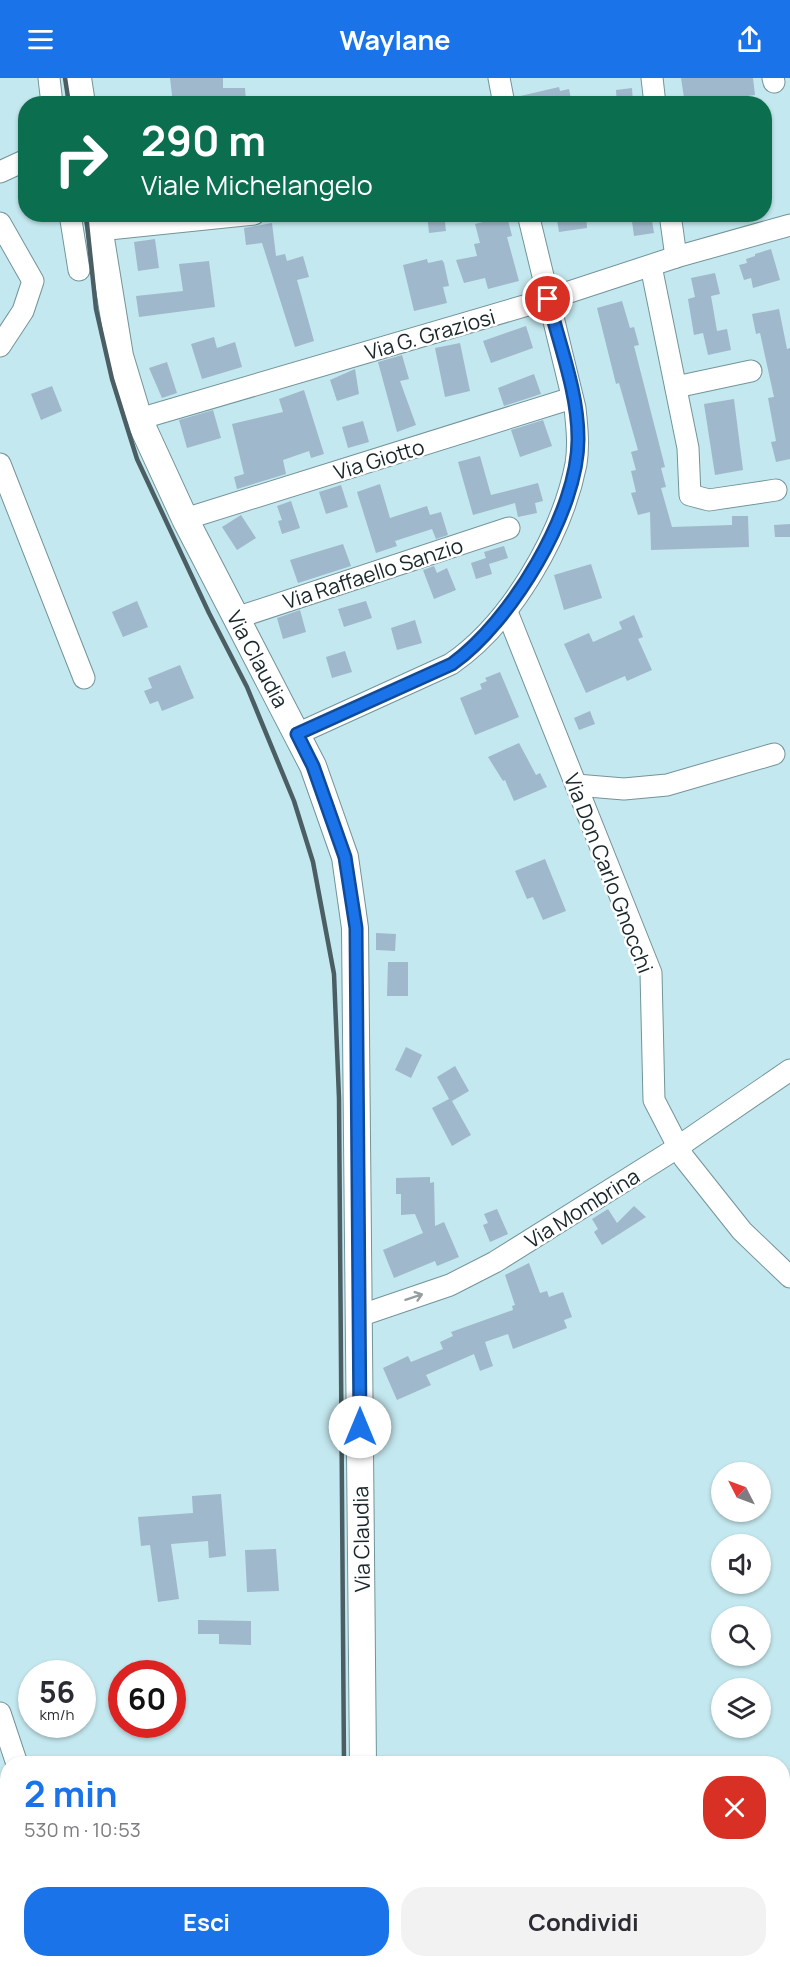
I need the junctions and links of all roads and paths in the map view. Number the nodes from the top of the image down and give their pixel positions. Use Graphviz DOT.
graph roads {
  1 [pos="49,78"];
  2 [pos="78,78"];
  3 [pos="499,78"];
  4 [pos="652,78"];
  5 [pos="51,96"];
  6 [pos="81,96"];
  7 [pos="502,96"];
  8 [pos="654,96"];
  9 [pos="18,164"];
  10 [pos="0,172"];
  11 [pos="71,222"];
  12 [pos="98,222"];
  13 [pos="530,222"];
  14 [pos="671,222"];
  15 [pos="0,223"];
  16 [pos="790,225"];
  17 [pos="676,257"];
  18 [pos="651,266"];
  19 [pos="79,270"];
  20 [pos="548,299"];
  21 [pos="0,346"];
  22 [pos="751,371"];
  23 [pos="676,387"];
  24 [pos="572,398"];
  25 [pos="139,419"];
  26 [pos="0,464"];
  27 [pos="776,490"];
  28 [pos="185,519"];
  29 [pos="509,528"];
  30 [pos="507,612"];
  31 [pos="236,618"];
  32 [pos="84,678"];
  33 [pos="297,734"];
  34 [pos="774,754"];
  35 [pos="576,785"];
  36 [pos="790,1070"];
  37 [pos="673,1150"];
  38 [pos="790,1277"];
  39 [pos="359,1316"];
  40 [pos="0,1713"];
  41 [pos="14,1756"];
  42 [pos="363,1756"];
  1 -- 5 [label="street"];
  2 -- 6 [label="main road"];
  3 -- 7 [label="street"];
  4 -- 8 [label="street"];
  9 -- 10 [label="street"];
  11 -- 19 [label="street"];
  12 -- 25 [label="main road, Via Claudia"];
  13 -- 20 [label="street"];
  14 -- 17 [label="street"];
  15 -- 21 [label="street"];
  16 -- 17 [label="street, Via G. Graziosi"];
  17 -- 18 [label="street, Via G. Graziosi"];
  18 -- 20 [label="street, Via G. Graziosi"];
  18 -- 23 [label="street"];
  20 -- 24 [label="street"];
  20 -- 25 [label="street, Via G. Graziosi"];
  22 -- 23 [label="street"];
  23 -- 27 [label="street"];
  24 -- 28 [label="street, Via Giotto"];
  24 -- 30 [label="street"];
  25 -- 28 [label="main road, Via Claudia"];
  26 -- 32 [label="street"];
  28 -- 31 [label="main road, Via Claudia"];
  29 -- 31 [label="street, Via Raffaello Sanzio"];
  30 -- 33 [label="street"];
  30 -- 35 [label="street, Via Don Carlo Gnocchi"];
  31 -- 33 [label="main road, Via Claudia"];
  33 -- 39 [label="main road, Via Claudia"];
  34 -- 35 [label="street"];
  35 -- 37 [label="street, Via Don Carlo Gnocchi"];
  36 -- 37 [label="street, Via Mombrina"];
  37 -- 38 [label="street, Via Don Carlo Gnocchi"];
  39 -- 37 [label="street, Via Mombrina, one-way"];
  39 -- 42 [label="main road, Via Claudia"];
  40 -- 41 [label="street"];
}
